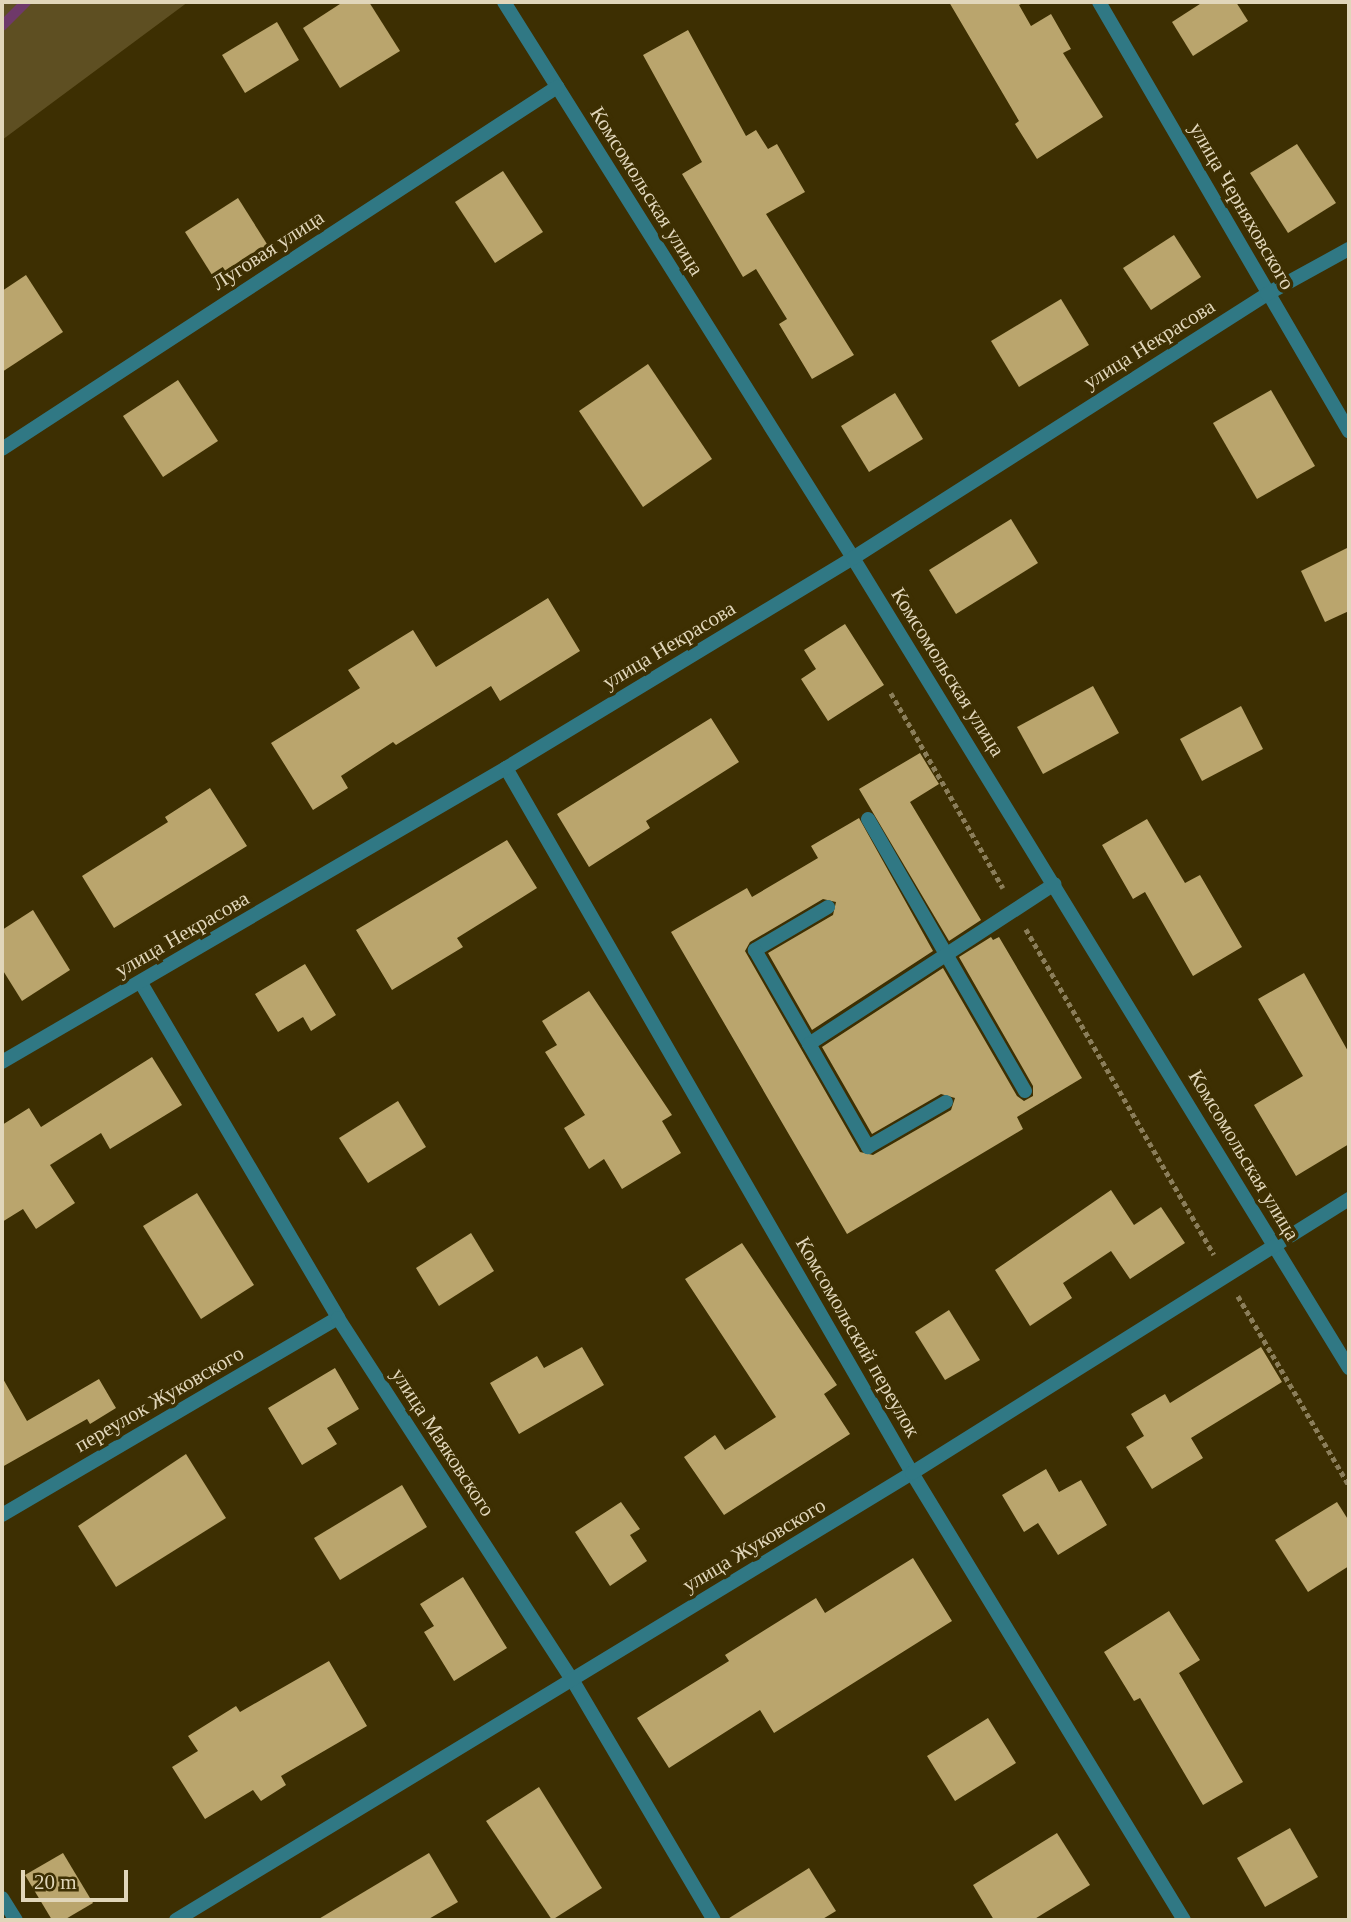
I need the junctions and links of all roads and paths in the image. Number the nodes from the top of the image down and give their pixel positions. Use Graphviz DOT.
graph roads {
  1 [pos="504,2"];
  2 [pos="1099,2"];
  3 [pos="557,87"];
  4 [pos="1349,249"];
  5 [pos="1267,294"];
  6 [pos="1349,431"];
  7 [pos="2,449"];
  8 [pos="853,558"];
  9 [pos="891,693"];
  10 [pos="506,768"];
  11 [pos="868,819"];
  12 [pos="1054,884"];
  13 [pos="828,907"];
  14 [pos="1014,908"];
  15 [pos="948,956"];
  16 [pos="141,983"];
  17 [pos="809,1044"];
  18 [pos="2,1062"];
  19 [pos="1025,1090"];
  20 [pos="946,1102"];
  21 [pos="1349,1199"];
  22 [pos="1273,1243"];
  23 [pos="1225,1274"];
  24 [pos="338,1318"];
  25 [pos="1349,1368"];
  26 [pos="912,1473"];
  27 [pos="1349,1485"];
  28 [pos="2,1515"];
  29 [pos="573,1681"];
  30 [pos="2,1898"];
  31 [pos="16,1920"];
  32 [pos="176,1920"];
  33 [pos="715,1920"];
  34 [pos="1184,1920"];
  1 -- 3 [label="street, Комсомольская улица"];
  2 -- 5 [label="street, улица Черняховского"];
  3 -- 7 [label="street, Луговая улица"];
  3 -- 8 [label="street, Комсомольская улица"];
  4 -- 5 [label="street, улица Некрасова"];
  5 -- 6 [label="street, улица Черняховского"];
  5 -- 8 [label="street, улица Некрасова"];
  8 -- 10 [label="street, улица Некрасова"];
  8 -- 12 [label="street, Комсомольская улица"];
  9 -- 14 [label="path"];
  10 -- 16 [label="street, улица Некрасова"];
  10 -- 26 [label="street, Комсомольский переулок"];
  11 -- 15 [label="street"];
  12 -- 14 [label="street"];
  12 -- 22 [label="street, Комсомольская улица"];
  13 -- 17 [label="street"];
  14 -- 15 [label="street"];
  14 -- 23 [label="path"];
  15 -- 17 [label="street"];
  15 -- 19 [label="street"];
  16 -- 18 [label="street, улица Некрасова"];
  16 -- 24 [label="street, улица Маяковского"];
  17 -- 20 [label="street"];
  21 -- 22 [label="street, улица Жуковского"];
  22 -- 23 [label="street, улица Жуковского"];
  22 -- 25 [label="street, Комсомольская улица"];
  23 -- 26 [label="street, улица Жуковского"];
  23 -- 27 [label="path"];
  24 -- 28 [label="street, переулок Жуковского"];
  24 -- 29 [label="street, улица Маяковского"];
  26 -- 29 [label="street, улица Жуковского"];
  26 -- 34 [label="street, Комсомольский переулок"];
  29 -- 32 [label="street, улица Жуковского"];
  29 -- 33 [label="street, улица Маяковского"];
  30 -- 31 [label="street"];
}
